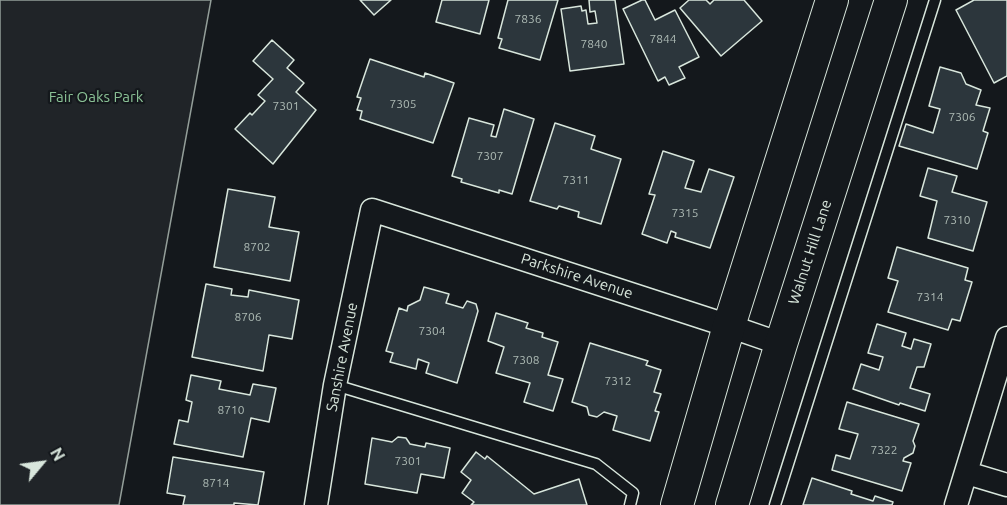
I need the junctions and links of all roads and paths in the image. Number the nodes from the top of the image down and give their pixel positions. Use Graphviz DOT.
graph roads {
  1 [pos="832,0"];
  2 [pos="891,0"];
  3 [pos="935,0"];
  4 [pos="372,210"];
  5 [pos="729,326"];
  6 [pos="1007,339"];
  7 [pos="781,344"];
  8 [pos="335,385"];
  9 [pos="967,473"];
  10 [pos="1007,485"];
  11 [pos="316,505"];
  12 [pos="630,505"];
  13 [pos="677,505"];
  14 [pos="732,505"];
  15 [pos="776,505"];
  16 [pos="956,505"];
  1 -- 5 [label="main road"];
  2 -- 7 [label="main road, Walnut Hill Lane"];
  3 -- 15 [label="lane"];
  4 -- 5 [label="street, Parkshire Avenue"];
  4 -- 8 [label="street, Sanshire Avenue"];
  5 -- 7 [label="street, Parkshire Avenue"];
  5 -- 13 [label="main road"];
  6 -- 9 [label="street"];
  7 -- 14 [label="main road, Walnut Hill Lane"];
  8 -- 11 [label="street, Sanshire Avenue"];
  8 -- 12 [label="lane"];
  9 -- 10 [label="street"];
  9 -- 16 [label="street"];
}
